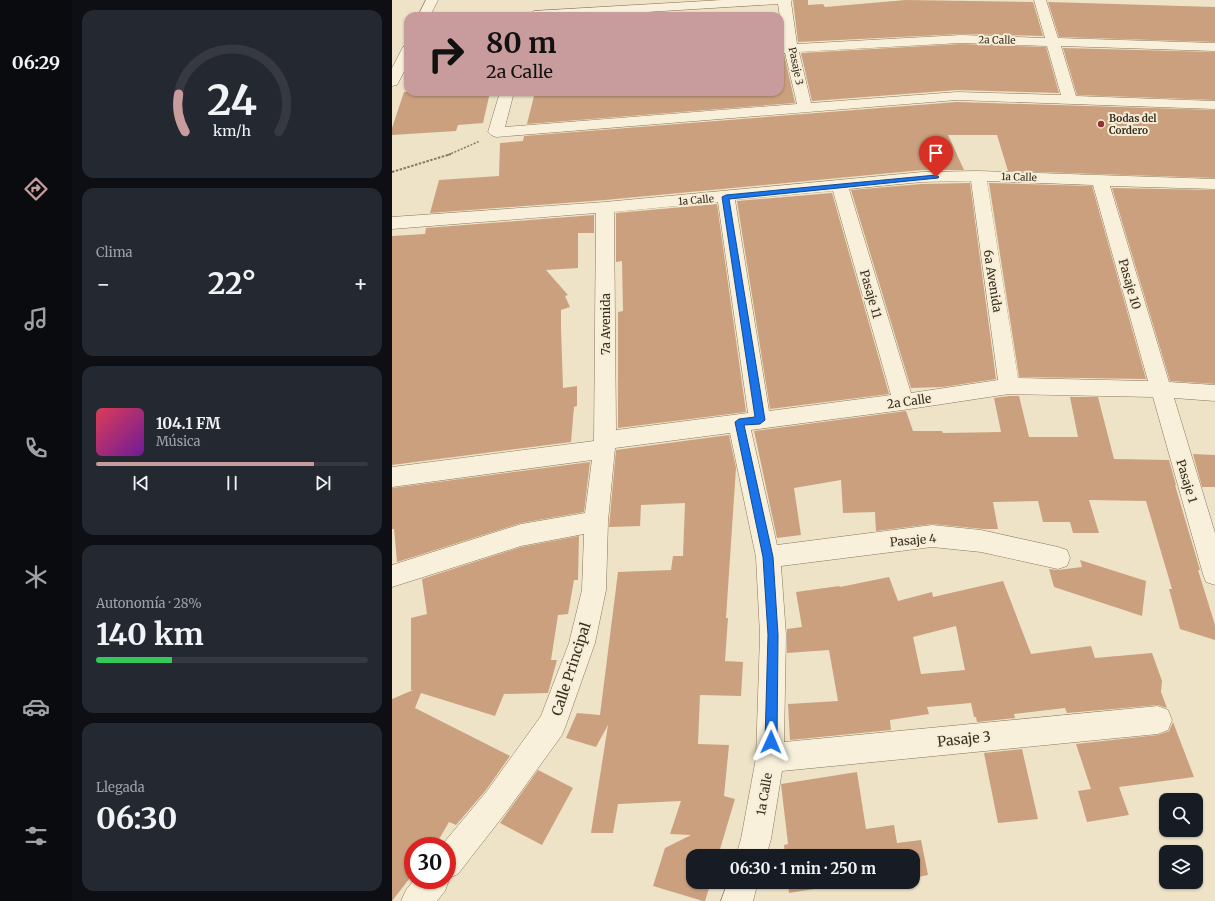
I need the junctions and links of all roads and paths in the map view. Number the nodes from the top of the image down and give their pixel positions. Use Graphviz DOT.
graph roads {
  1 [pos="432,0"];
  2 [pos="538,0"];
  3 [pos="785,0"];
  4 [pos="1040,0"];
  5 [pos="659,3"];
  6 [pos="426,12"];
  7 [pos="535,12"];
  8 [pos="572,12"];
  9 [pos="1053,41"];
  10 [pos="1215,47"];
  11 [pos="786,49"];
  12 [pos="404,58"];
  13 [pos="392,82"];
  14 [pos="506,96"];
  15 [pos="1070,100"];
  16 [pos="1215,105"];
  17 [pos="805,108"];
  18 [pos="496,132"];
  19 [pos="392,172"];
  20 [pos="978,176"];
  21 [pos="1100,179"];
  22 [pos="1215,184"];
  23 [pos="840,186"];
  24 [pos="726,197"];
  25 [pos="605,207"];
  26 [pos="392,223"];
  27 [pos="1009,386"];
  28 [pos="1160,389"];
  29 [pos="1215,393"];
  30 [pos="903,402"];
  31 [pos="750,421"];
  32 [pos="604,445"];
  33 [pos="392,477"];
  34 [pos="596,521"];
  35 [pos="768,557"];
  36 [pos="1058,558"];
  37 [pos="1215,574"];
  38 [pos="392,576"];
  39 [pos="1158,720"];
  40 [pos="770,758"];
  41 [pos="753,849"];
  42 [pos="456,853"];
  43 [pos="427,889"];
  44 [pos="741,889"];
  45 [pos="417,901"];
  46 [pos="737,901"];
  1 -- 6 [label="street"];
  2 -- 7 [label="street"];
  3 -- 5 [label="street"];
  3 -- 11 [label="street, Pasaje 3"];
  4 -- 9 [label="street"];
  5 -- 8 [label="street"];
  9 -- 10 [label="street, 2a Calle"];
  9 -- 11 [label="street, 2a Calle"];
  9 -- 15 [label="street"];
  11 -- 17 [label="street, Pasaje 3"];
  12 -- 13 [label="street"];
  14 -- 18 [label="street"];
  15 -- 16 [label="street"];
  15 -- 17 [label="street"];
  17 -- 18 [label="street"];
  18 -- 19 [label="path"];
  20 -- 21 [label="street, 1a Calle"];
  20 -- 23 [label="street, 1a Calle"];
  20 -- 27 [label="street, 6a Avenida"];
  21 -- 22 [label="street, 1a Calle"];
  21 -- 28 [label="street, Pasaje 10"];
  23 -- 24 [label="street, 1a Calle"];
  23 -- 30 [label="street, Pasaje 11"];
  24 -- 25 [label="street, 1a Calle"];
  24 -- 31 [label="street, 1a Calle"];
  25 -- 26 [label="street, 1a Calle"];
  25 -- 32 [label="street, 7a Avenida"];
  27 -- 28 [label="street, 2a Calle"];
  27 -- 30 [label="street, 2a Calle"];
  28 -- 29 [label="street, 2a Calle"];
  28 -- 37 [label="street, Pasaje 1"];
  30 -- 31 [label="street, 2a Calle"];
  31 -- 32 [label="street, 2a Calle"];
  31 -- 35 [label="street, 1a Calle"];
  32 -- 33 [label="street, 2a Calle"];
  32 -- 34 [label="street, Calle Principal"];
  34 -- 38 [label="street"];
  34 -- 42 [label="street, Calle Principal"];
  35 -- 36 [label="street, Pasaje 4"];
  35 -- 40 [label="street, 1a Calle"];
  39 -- 40 [label="street, Pasaje 3"];
  40 -- 41 [label="street, 1a Calle"];
  43 -- 45 [label="street"];
  44 -- 46 [label="street"];
}
